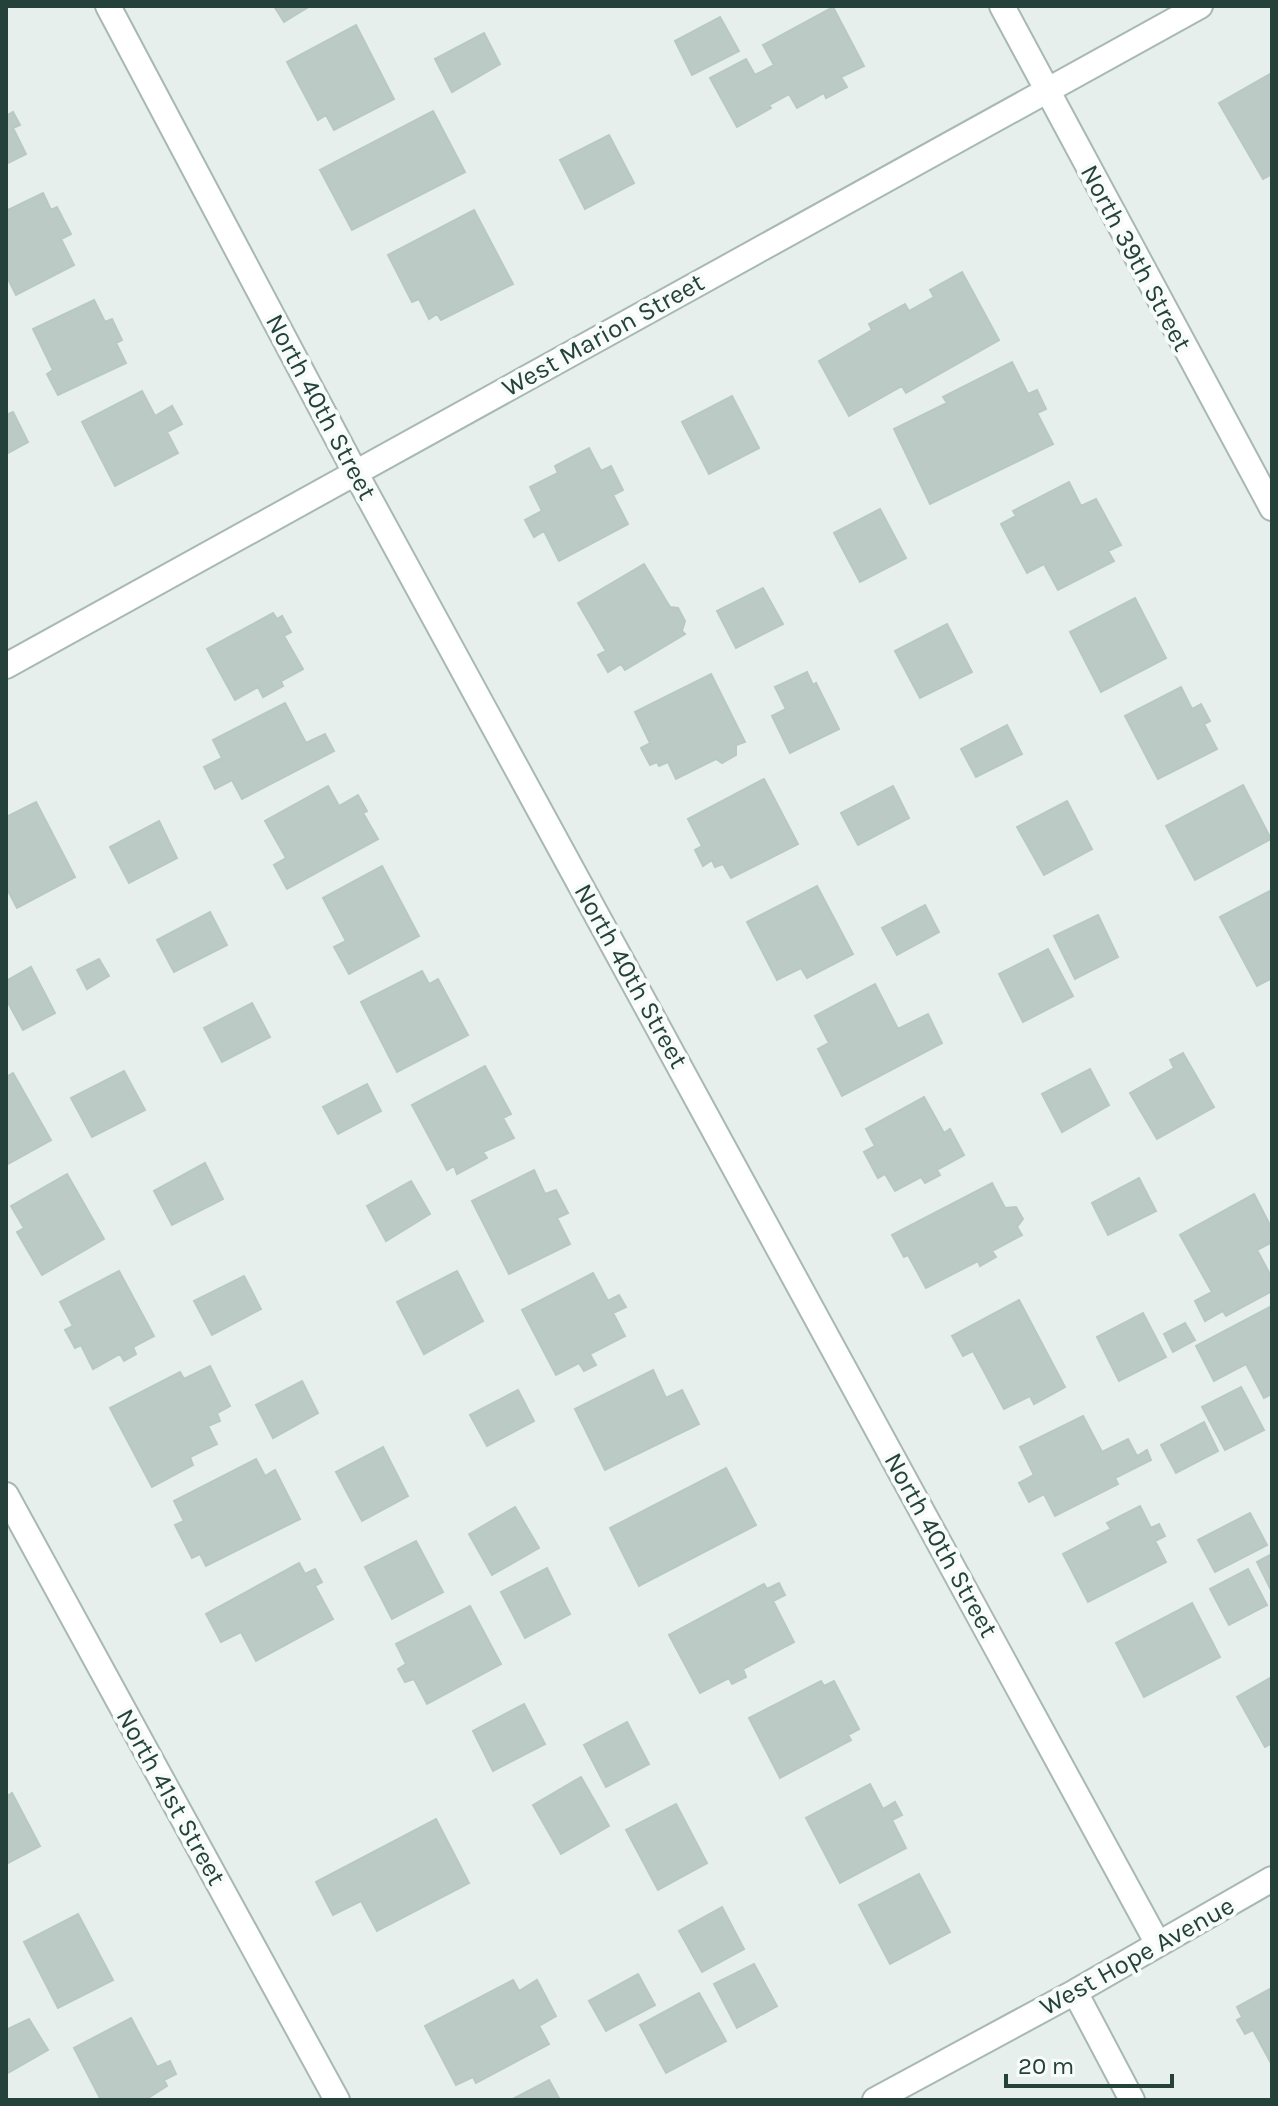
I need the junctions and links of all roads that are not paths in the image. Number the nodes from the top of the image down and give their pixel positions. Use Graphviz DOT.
graph roads {
  1 [pos="108,6"];
  2 [pos="1002,6"];
  3 [pos="1200,6"];
  4 [pos="1047,90"];
  5 [pos="355,472"];
  6 [pos="1272,508"];
  7 [pos="6,666"];
  8 [pos="6,1495"];
  9 [pos="1272,1879"];
  10 [pos="1158,1944"];
  11 [pos="1075,1992"];
  12 [pos="337,2100"];
  13 [pos="875,2100"];
  14 [pos="1132,2100"];
  1 -- 5 [label="street, North 40th Street"];
  2 -- 4 [label="street, North 39th Street"];
  3 -- 4 [label="street, West Marion Street"];
  4 -- 5 [label="street, West Marion Street"];
  4 -- 6 [label="street, North 39th Street"];
  5 -- 7 [label="street, West Marion Street"];
  5 -- 10 [label="street, North 40th Street"];
  8 -- 12 [label="street, North 41st Street"];
  9 -- 10 [label="street, West Hope Avenue"];
  10 -- 11 [label="street, West Hope Avenue"];
  11 -- 13 [label="street, West Hope Avenue"];
  11 -- 14 [label="street"];
}
